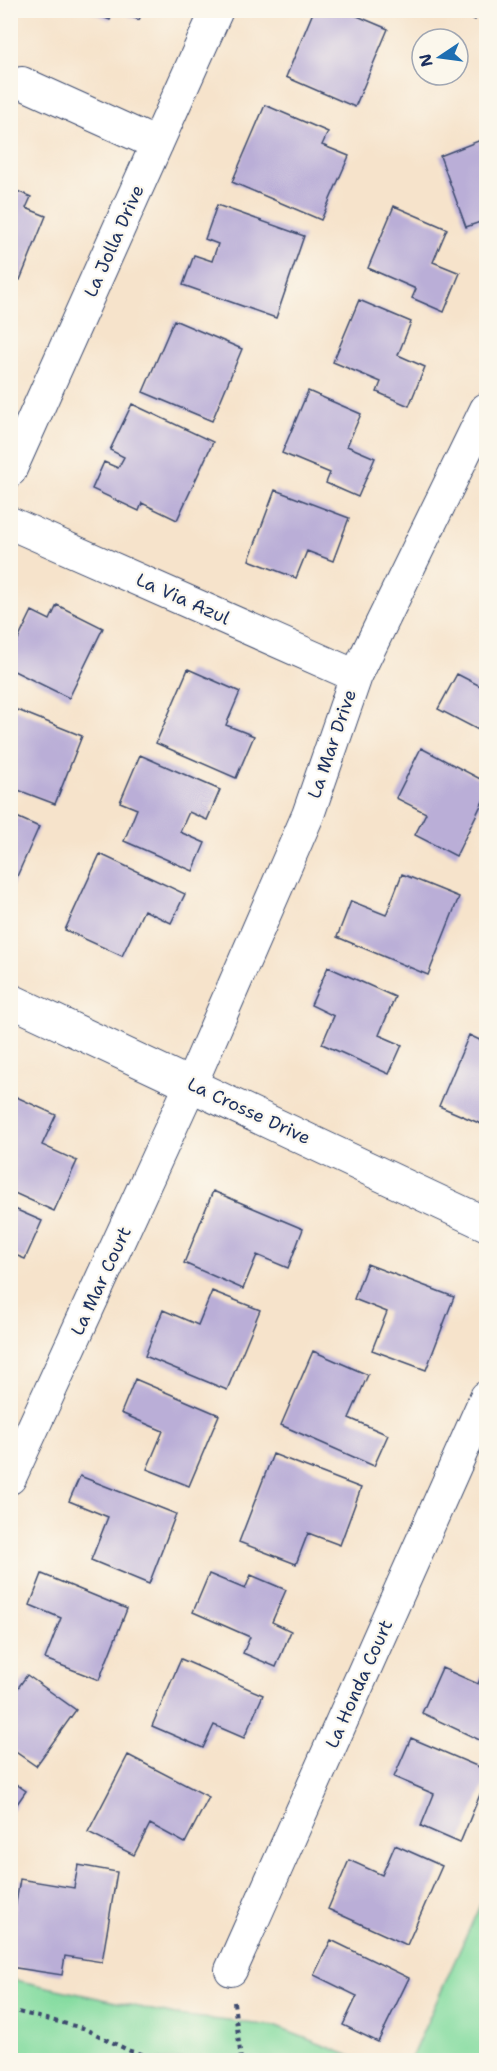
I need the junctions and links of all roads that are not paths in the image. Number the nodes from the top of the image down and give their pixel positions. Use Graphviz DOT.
graph roads {
  1 [pos="218,10"];
  2 [pos="22,83"];
  3 [pos="157,144"];
  4 [pos="486,409"];
  5 [pos="10,471"];
  6 [pos="10,523"];
  7 [pos="356,676"];
  8 [pos="10,999"];
  9 [pos="191,1084"];
  10 [pos="486,1224"];
  11 [pos="486,1397"];
  12 [pos="10,1478"];
  13 [pos="231,1970"];
  1 -- 3 [label="street, La Jolla Drive"];
  2 -- 3 [label="street"];
  3 -- 5 [label="street, La Jolla Drive"];
  4 -- 7 [label="street, La Mar Drive"];
  6 -- 7 [label="street, La Via Azul"];
  7 -- 9 [label="street, La Mar Drive"];
  8 -- 9 [label="street, La Crosse Drive"];
  9 -- 10 [label="street, La Crosse Drive"];
  9 -- 12 [label="street, La Mar Court"];
  11 -- 13 [label="street, La Honda Court"];
}
